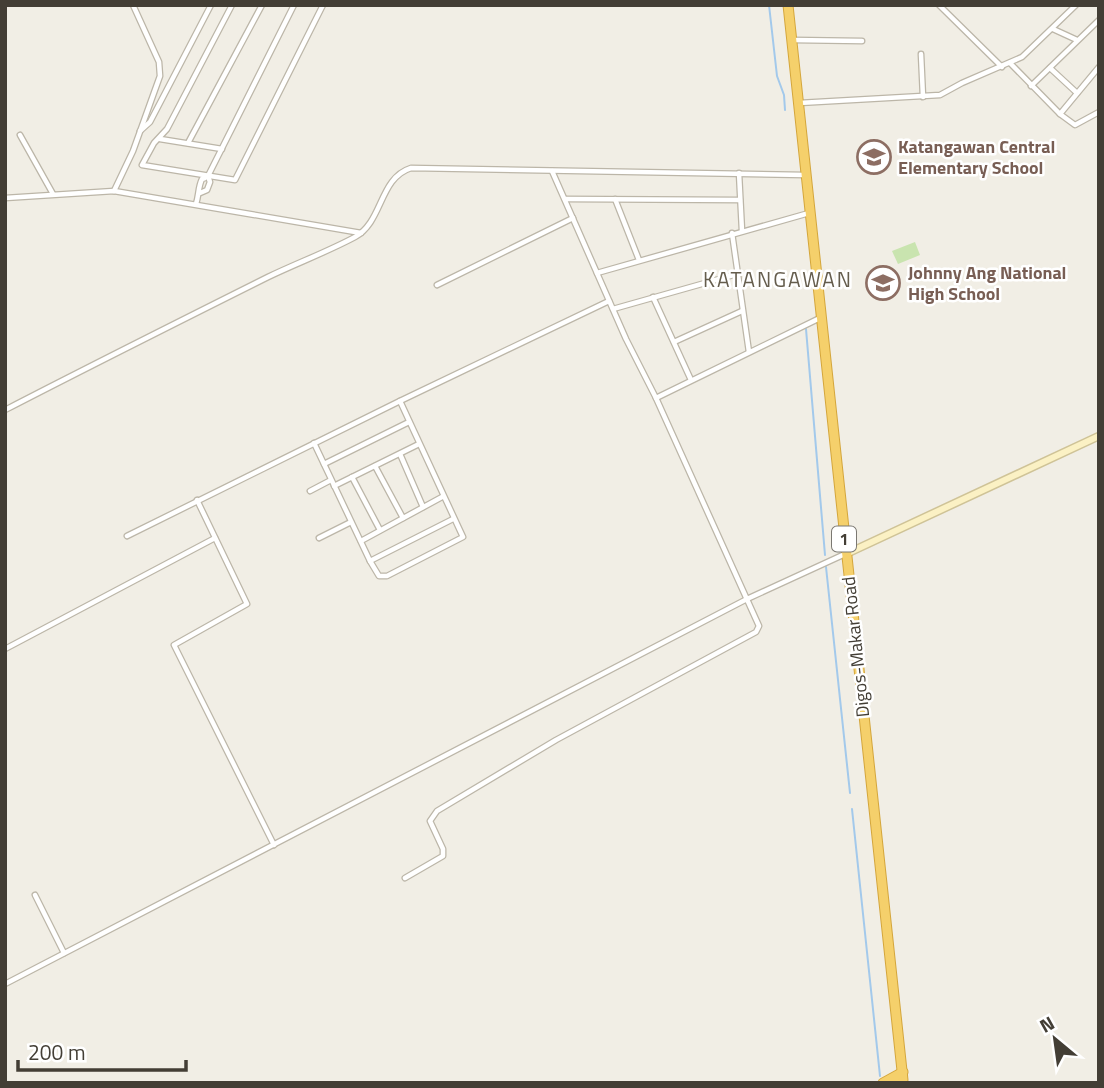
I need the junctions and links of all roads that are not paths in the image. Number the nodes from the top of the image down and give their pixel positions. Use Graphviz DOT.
graph roads {
  1 [pos="133,5"];
  2 [pos="211,5"];
  3 [pos="232,5"];
  4 [pos="262,5"];
  5 [pos="294,5"];
  6 [pos="323,5"];
  7 [pos="788,5"];
  8 [pos="939,5"];
  9 [pos="1076,5"];
  10 [pos="1099,20"];
  11 [pos="1053,29"];
  12 [pos="792,40"];
  13 [pos="1077,40"];
  14 [pos="862,41"];
  15 [pos="921,54"];
  16 [pos="1010,63"];
  17 [pos="1002,66"];
  18 [pos="1099,67"];
  19 [pos="1050,68"];
  20 [pos="1031,86"];
  21 [pos="1077,93"];
  22 [pos="923,97"];
  23 [pos="798,103"];
  24 [pos="1099,112"];
  25 [pos="1060,114"];
  26 [pos="139,132"];
  27 [pos="20,135"];
  28 [pos="159,139"];
  29 [pos="188,143"];
  30 [pos="222,149"];
  31 [pos="552,171"];
  32 [pos="739,173"];
  33 [pos="806,175"];
  34 [pos="208,176"];
  35 [pos="114,191"];
  36 [pos="53,194"];
  37 [pos="5,198"];
  38 [pos="565,199"];
  39 [pos="615,199"];
  40 [pos="740,200"];
  41 [pos="196,204"];
  42 [pos="810,213"];
  43 [pos="573,218"];
  44 [pos="742,231"];
  45 [pos="362,233"];
  46 [pos="732,233"];
  47 [pos="639,260"];
  48 [pos="597,273"];
  49 [pos="737,274"];
  50 [pos="437,285"];
  51 [pos="653,297"];
  52 [pos="610,301"];
  53 [pos="613,309"];
  54 [pos="742,311"];
  55 [pos="820,318"];
  56 [pos="674,342"];
  57 [pos="749,352"];
  58 [pos="691,380"];
  59 [pos="656,398"];
  60 [pos="400,401"];
  61 [pos="5,410"];
  62 [pos="410,422"];
  63 [pos="1099,436"];
  64 [pos="314,443"];
  65 [pos="419,444"];
  66 [pos="400,454"];
  67 [pos="324,464"];
  68 [pos="375,466"];
  69 [pos="352,477"];
  70 [pos="331,480"];
  71 [pos="334,486"];
  72 [pos="310,491"];
  73 [pos="442,497"];
  74 [pos="197,500"];
  75 [pos="424,507"];
  76 [pos="403,518"];
  77 [pos="453,519"];
  78 [pos="351,522"];
  79 [pos="380,530"];
  80 [pos="127,536"];
  81 [pos="215,538"];
  82 [pos="319,538"];
  83 [pos="361,541"];
  84 [pos="846,554"];
  85 [pos="370,561"];
  86 [pos="747,599"];
  87 [pos="5,649"];
  88 [pos="274,845"];
  89 [pos="405,878"];
  90 [pos="35,895"];
  91 [pos="64,953"];
  92 [pos="5,984"];
  93 [pos="901,1078"];
  94 [pos="883,1083"];
  1 -- 26 [label="street"];
  2 -- 26 [label="street"];
  3 -- 28 [label="street"];
  4 -- 29 [label="street"];
  5 -- 30 [label="street"];
  6 -- 34 [label="street"];
  7 -- 12 [label="highway, Digos-Makar Road / 1"];
  8 -- 17 [label="street"];
  9 -- 11 [label="street"];
  10 -- 13 [label="street"];
  11 -- 13 [label="street"];
  11 -- 16 [label="street"];
  12 -- 14 [label="street"];
  12 -- 23 [label="highway, Digos-Makar Road / 1"];
  13 -- 19 [label="street"];
  15 -- 22 [label="street"];
  16 -- 17 [label="street"];
  16 -- 20 [label="street"];
  17 -- 22 [label="street"];
  18 -- 21 [label="street"];
  19 -- 20 [label="street"];
  19 -- 21 [label="street"];
  20 -- 25 [label="street"];
  21 -- 25 [label="street"];
  22 -- 23 [label="street"];
  23 -- 33 [label="highway, Digos-Makar Road / 1"];
  24 -- 25 [label="street"];
  26 -- 35 [label="street"];
  27 -- 36 [label="street"];
  28 -- 29 [label="street"];
  28 -- 34 [label="street"];
  29 -- 30 [label="street"];
  30 -- 34 [label="street"];
  31 -- 32 [label="street"];
  31 -- 38 [label="street"];
  31 -- 45 [label="street"];
  32 -- 33 [label="street"];
  32 -- 40 [label="street"];
  33 -- 42 [label="highway, Digos-Makar Road / 1"];
  34 -- 41 [label="street"];
  35 -- 36 [label="street"];
  35 -- 41 [label="street"];
  36 -- 37 [label="street"];
  38 -- 39 [label="street"];
  38 -- 43 [label="street"];
  39 -- 40 [label="street"];
  39 -- 47 [label="street"];
  40 -- 44 [label="street"];
  41 -- 45 [label="street"];
  42 -- 44 [label="street"];
  42 -- 55 [label="highway, Digos-Makar Road / 1"];
  43 -- 48 [label="street"];
  43 -- 50 [label="street"];
  44 -- 46 [label="street"];
  45 -- 61 [label="street"];
  46 -- 47 [label="street"];
  46 -- 49 [label="street"];
  47 -- 48 [label="street"];
  48 -- 52 [label="street"];
  49 -- 51 [label="street"];
  49 -- 54 [label="street"];
  51 -- 53 [label="street"];
  51 -- 56 [label="street"];
  52 -- 53 [label="street"];
  52 -- 60 [label="street"];
  53 -- 59 [label="street"];
  54 -- 56 [label="street"];
  54 -- 57 [label="street"];
  55 -- 57 [label="street"];
  55 -- 84 [label="highway, Digos-Makar Road / 1"];
  56 -- 58 [label="street"];
  57 -- 58 [label="street"];
  58 -- 59 [label="street"];
  59 -- 86 [label="street"];
  60 -- 62 [label="street"];
  60 -- 64 [label="street"];
  62 -- 65 [label="street"];
  62 -- 67 [label="street"];
  63 -- 84 [label="street"];
  64 -- 67 [label="street"];
  64 -- 74 [label="street"];
  65 -- 66 [label="street"];
  65 -- 73 [label="street"];
  66 -- 68 [label="street"];
  66 -- 75 [label="street"];
  67 -- 70 [label="street"];
  68 -- 69 [label="street"];
  68 -- 76 [label="street"];
  69 -- 71 [label="street"];
  69 -- 79 [label="street"];
  70 -- 71 [label="street"];
  70 -- 72 [label="street"];
  71 -- 78 [label="street"];
  73 -- 75 [label="street"];
  73 -- 77 [label="street"];
  74 -- 80 [label="street"];
  74 -- 81 [label="street"];
  75 -- 76 [label="street"];
  76 -- 79 [label="street"];
  77 -- 85 [label="street"];
  77 -- 85 [label="street"];
  78 -- 82 [label="street"];
  78 -- 83 [label="street"];
  79 -- 83 [label="street"];
  81 -- 87 [label="street"];
  81 -- 88 [label="street"];
  83 -- 85 [label="street"];
  84 -- 86 [label="street"];
  84 -- 93 [label="highway, Digos-Makar Road / 1"];
  86 -- 88 [label="street"];
  86 -- 89 [label="street"];
  88 -- 91 [label="street"];
  90 -- 91 [label="street"];
  91 -- 92 [label="street"];
  93 -- 94 [label="highway"];
}
